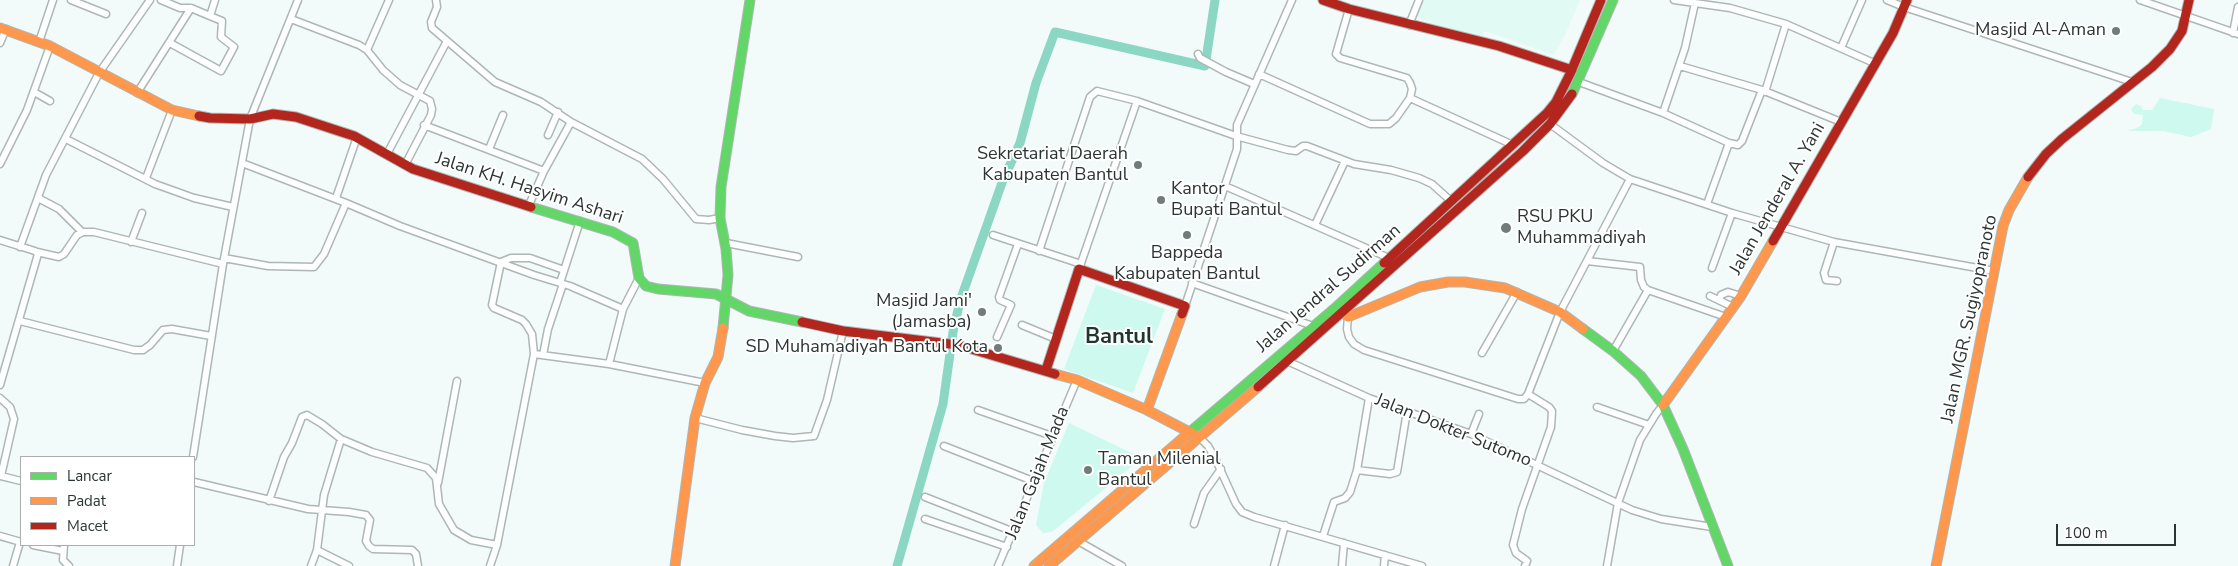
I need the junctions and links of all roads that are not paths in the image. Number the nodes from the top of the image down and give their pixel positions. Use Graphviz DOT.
graph roads {
  1 [pos="53,0"];
  2 [pos="71,0"];
  3 [pos="150,0"];
  4 [pos="161,0"];
  5 [pos="215,0"];
  6 [pos="298,0"];
  7 [pos="389,0"];
  8 [pos="436,0"];
  9 [pos="750,0"];
  10 [pos="1292,0"];
  11 [pos="1323,0"];
  12 [pos="1419,0"];
  13 [pos="1601,0"];
  14 [pos="1613,0"];
  15 [pos="1674,0"];
  16 [pos="1732,0"];
  17 [pos="1862,0"];
  18 [pos="1887,0"];
  19 [pos="2140,0"];
  20 [pos="2189,0"];
  21 [pos="1695,2"];
  22 [pos="1905,4"];
  23 [pos="2238,6"];
  24 [pos="191,8"];
  25 [pos="1730,8"];
  26 [pos="1349,9"];
  27 [pos="106,14"];
  28 [pos="210,16"];
  29 [pos="2186,16"];
  30 [pos="291,18"];
  31 [pos="1786,24"];
  32 [pos="1410,25"];
  33 [pos="3,28"];
  34 [pos="2235,33"];
  35 [pos="447,40"];
  36 [pos="39,42"];
  37 [pos="0,43"];
  38 [pos="170,43"];
  39 [pos="50,46"];
  40 [pos="1841,48"];
  41 [pos="367,50"];
  42 [pos="1199,56"];
  43 [pos="1874,63"];
  44 [pos="1680,66"];
  45 [pos="1572,70"];
  46 [pos="98,73"];
  47 [pos="1259,74"];
  48 [pos="1579,82"];
  49 [pos="2132,82"];
  50 [pos="1254,84"];
  51 [pos="1764,91"];
  52 [pos="34,92"];
  53 [pos="138,93"];
  54 [pos="418,94"];
  55 [pos="1410,98"];
  56 [pos="50,101"];
  57 [pos="1137,101"];
  58 [pos="172,110"];
  59 [pos="558,112"];
  60 [pos="1663,113"];
  61 [pos="503,115"];
  62 [pos="250,119"];
  63 [pos="571,122"];
  64 [pos="1841,122"];
  65 [pos="1550,124"];
  66 [pos="424,126"];
  67 [pos="548,135"];
  68 [pos="1236,136"];
  69 [pos="357,137"];
  70 [pos="66,139"];
  71 [pos="1729,143"];
  72 [pos="1514,145"];
  73 [pos="489,149"];
  74 [pos="387,154"];
  75 [pos="1346,161"];
  76 [pos="242,163"];
  77 [pos="0,164"];
  78 [pos="405,165"];
  79 [pos="544,171"];
  80 [pos="146,178"];
  81 [pos="1478,178"];
  82 [pos="1630,179"];
  83 [pos="1225,186"];
  84 [pos="1484,186"];
  85 [pos="38,198"];
  86 [pos="336,198"];
  87 [pos="1451,202"];
  88 [pos="346,203"];
  89 [pos="1706,204"];
  90 [pos="529,205"];
  91 [pos="233,207"];
  92 [pos="142,213"];
  93 [pos="1732,213"];
  94 [pos="720,218"];
  95 [pos="580,220"];
  96 [pos="1315,226"];
  97 [pos="1781,228"];
  98 [pos="82,232"];
  99 [pos="992,235"];
  100 [pos="0,240"];
  101 [pos="132,242"];
  102 [pos="1834,242"];
  103 [pos="726,244"];
  104 [pos="1018,244"];
  105 [pos="20,247"];
  106 [pos="1039,250"];
  107 [pos="37,252"];
  108 [pos="798,257"];
  109 [pos="1389,258"];
  110 [pos="223,261"];
  111 [pos="1587,261"];
  112 [pos="501,262"];
  113 [pos="1080,267"];
  114 [pos="1712,268"];
  115 [pos="564,270"];
  116 [pos="1994,271"];
  117 [pos="639,278"];
  118 [pos="1837,281"];
  119 [pos="1192,283"];
  120 [pos="561,284"];
  121 [pos="1648,290"];
  122 [pos="1517,292"];
  123 [pos="1710,296"];
  124 [pos="1741,296"];
  125 [pos="726,299"];
  126 [pos="1719,300"];
  127 [pos="1185,306"];
  128 [pos="1733,307"];
  129 [pos="623,309"];
  130 [pos="1560,312"];
  131 [pos="1345,314"];
  132 [pos="1726,317"];
  133 [pos="20,320"];
  134 [pos="1022,325"];
  135 [pos="1313,326"];
  136 [pos="842,331"];
  137 [pos="211,336"];
  138 [pos="997,337"];
  139 [pos="1056,339"];
  140 [pos="1613,351"];
  141 [pos="1482,353"];
  142 [pos="534,354"];
  143 [pos="543,355"];
  144 [pos="1287,361"];
  145 [pos="609,364"];
  146 [pos="1046,370"];
  147 [pos="1077,380"];
  148 [pos="457,381"];
  149 [pos="705,383"];
  150 [pos="0,385"];
  151 [pos="1528,394"];
  152 [pos="0,398"];
  153 [pos="1369,398"];
  154 [pos="1663,405"];
  155 [pos="1597,407"];
  156 [pos="978,410"];
  157 [pos="1147,410"];
  158 [pos="1406,411"];
  159 [pos="1479,414"];
  160 [pos="695,418"];
  161 [pos="1649,425"];
  162 [pos="1190,432"];
  163 [pos="1471,434"];
  164 [pos="1052,436"];
  165 [pos="1199,437"];
  166 [pos="341,439"];
  167 [pos="944,446"];
  168 [pos="194,456"];
  169 [pos="1537,464"];
  170 [pos="1221,469"];
  171 [pos="1357,470"];
  172 [pos="0,476"];
  173 [pos="20,481"];
  174 [pos="1033,481"];
  175 [pos="195,482"];
  176 [pos="438,486"];
  177 [pos="925,497"];
  178 [pos="269,501"];
  179 [pos="1618,503"];
  180 [pos="321,511"];
  181 [pos="925,519"];
  182 [pos="1194,524"];
  183 [pos="1286,525"];
  184 [pos="1712,527"];
  185 [pos="1014,532"];
  186 [pos="0,536"];
  187 [pos="1323,536"];
  188 [pos="1078,541"];
  189 [pos="20,542"];
  190 [pos="1344,542"];
  191 [pos="20,545"];
  192 [pos="497,545"];
  193 [pos="43,546"];
  194 [pos="180,546"];
  195 [pos="1007,547"];
  196 [pos="64,548"];
  197 [pos="317,550"];
  198 [pos="1385,555"];
  199 [pos="61,563"];
  200 [pos="1404,563"];
  201 [pos="13,566"];
  202 [pos="69,566"];
  203 [pos="177,566"];
  204 [pos="311,566"];
  205 [pos="349,566"];
  206 [pos="418,566"];
  207 [pos="490,566"];
  208 [pos="675,566"];
  209 [pos="998,566"];
  210 [pos="1034,566"];
  211 [pos="1049,566"];
  212 [pos="1122,566"];
  213 [pos="1274,566"];
  214 [pos="1342,566"];
  215 [pos="1384,566"];
  216 [pos="1422,566"];
  217 [pos="1525,566"];
  218 [pos="1607,566"];
  219 [pos="1728,566"];
  220 [pos="1936,566"];
  1 -- 36 [label="street"];
  2 -- 27 [label="street"];
  3 -- 46 [label="street"];
  4 -- 24 [label="street"];
  5 -- 28 [label="street"];
  6 -- 30 [label="street"];
  7 -- 41 [label="street"];
  8 -- 35 [label="street"];
  9 -- 94 [label="main road"];
  10 -- 47 [label="street"];
  11 -- 26 [label="main road"];
  12 -- 32 [label="street"];
  13 -- 45 [label="main road, Jalan Jendral Sudirman"];
  14 -- 48 [label="main road, Jalan Jendral Sudirman"];
  15 -- 21 [label="street"];
  16 -- 25 [label="street"];
  17 -- 40 [label="street"];
  18 -- 22 [label="street"];
  19 -- 29 [label="street"];
  20 -- 29 [label="main road, Jalan MGR. Sugiyopranoto"];
  21 -- 25 [label="street"];
  21 -- 44 [label="street"];
  22 -- 43 [label="main road, Jalan Jenderal A. Yani"];
  22 -- 49 [label="street"];
  23 -- 34 [label="street"];
  24 -- 28 [label="street"];
  24 -- 38 [label="street"];
  25 -- 31 [label="street"];
  26 -- 32 [label="main road"];
  26 -- 55 [label="street"];
  28 -- 38 [label="street"];
  29 -- 34 [label="street"];
  29 -- 49 [label="main road, Jalan MGR. Sugiyopranoto"];
  30 -- 41 [label="street"];
  30 -- 62 [label="street"];
  31 -- 40 [label="street"];
  31 -- 51 [label="street"];
  32 -- 45 [label="main road"];
  33 -- 36 [label="main road, Jalan KH. Hasyim Ashari"];
  33 -- 37 [label="street"];
  35 -- 54 [label="street"];
  35 -- 59 [label="street"];
  36 -- 39 [label="main road, Jalan KH. Hasyim Ashari"];
  38 -- 53 [label="street"];
  39 -- 46 [label="main road, Jalan KH. Hasyim Ashari"];
  39 -- 52 [label="street"];
  40 -- 43 [label="street"];
  41 -- 54 [label="street"];
  42 -- 50 [label="street"];
  43 -- 64 [label="main road, Jalan Jenderal A. Yani"];
  44 -- 51 [label="street"];
  44 -- 60 [label="street"];
  45 -- 72 [label="main road, Jalan Jendral Sudirman"];
  46 -- 53 [label="main road, Jalan KH. Hasyim Ashari"];
  46 -- 70 [label="street"];
  47 -- 50 [label="street"];
  47 -- 55 [label="street"];
  48 -- 60 [label="street"];
  48 -- 65 [label="main road, Jalan Jendral Sudirman"];
  49 -- 116 [label="main road, Jalan MGR. Sugiyopranoto"];
  50 -- 68 [label="street"];
  51 -- 64 [label="street"];
  51 -- 71 [label="street"];
  52 -- 56 [label="street"];
  52 -- 77 [label="street"];
  53 -- 58 [label="main road, Jalan KH. Hasyim Ashari"];
  54 -- 66 [label="street"];
  54 -- 74 [label="street"];
  55 -- 72 [label="street"];
  57 -- 68 [label="street"];
  57 -- 106 [label="street"];
  57 -- 113 [label="street"];
  58 -- 62 [label="main road, Jalan KH. Hasyim Ashari"];
  58 -- 80 [label="street"];
  59 -- 63 [label="street"];
  59 -- 67 [label="street"];
  60 -- 71 [label="street"];
  61 -- 73 [label="street"];
  62 -- 69 [label="main road, Jalan KH. Hasyim Ashari"];
  62 -- 76 [label="street"];
  63 -- 79 [label="street"];
  63 -- 94 [label="street"];
  64 -- 97 [label="main road, Jalan Jenderal A. Yani"];
  65 -- 82 [label="street"];
  65 -- 84 [label="main road, Jalan Jendral Sudirman"];
  66 -- 73 [label="street"];
  66 -- 78 [label="street"];
  68 -- 75 [label="street"];
  68 -- 83 [label="street"];
  69 -- 74 [label="main road, Jalan KH. Hasyim Ashari"];
  69 -- 86 [label="street"];
  70 -- 80 [label="street"];
  70 -- 85 [label="street"];
  71 -- 89 [label="street"];
  72 -- 81 [label="main road, Jalan Jendral Sudirman"];
  73 -- 79 [label="street"];
  74 -- 78 [label="main road, Jalan KH. Hasyim Ashari"];
  75 -- 87 [label="street"];
  75 -- 96 [label="street"];
  76 -- 86 [label="street"];
  76 -- 91 [label="street"];
  78 -- 90 [label="main road, Jalan KH. Hasyim Ashari"];
  79 -- 90 [label="street"];
  80 -- 91 [label="street"];
  81 -- 84 [label="main road"];
  81 -- 87 [label="main road, Jalan Jendral Sudirman"];
  82 -- 89 [label="street"];
  82 -- 111 [label="street"];
  83 -- 96 [label="street"];
  83 -- 119 [label="street"];
  84 -- 131 [label="main road, Jalan Jendral Sudirman"];
  85 -- 98 [label="street"];
  85 -- 105 [label="street"];
  86 -- 88 [label="street"];
  87 -- 109 [label="main road, Jalan Jendral Sudirman"];
  88 -- 110 [label="street"];
  88 -- 112 [label="street"];
  89 -- 93 [label="street"];
  90 -- 95 [label="main road, Jalan KH. Hasyim Ashari"];
  91 -- 110 [label="street"];
  92 -- 101 [label="street"];
  93 -- 97 [label="street"];
  93 -- 114 [label="street"];
  94 -- 103 [label="main road"];
  95 -- 115 [label="street"];
  95 -- 117 [label="main road, Jalan KH. Hasyim Ashari"];
  96 -- 109 [label="street"];
  97 -- 102 [label="street"];
  97 -- 124 [label="main road, Jalan Jenderal A. Yani"];
  98 -- 101 [label="street"];
  98 -- 107 [label="street"];
  99 -- 104 [label="street"];
  100 -- 105 [label="street"];
  101 -- 110 [label="street"];
  102 -- 116 [label="street"];
  102 -- 118 [label="street"];
  103 -- 108 [label="street"];
  103 -- 125 [label="main road"];
  104 -- 106 [label="street"];
  104 -- 138 [label="street"];
  105 -- 107 [label="street"];
  106 -- 113 [label="street"];
  107 -- 133 [label="street"];
  109 -- 135 [label="main road, Jalan Jendral Sudirman"];
  110 -- 137 [label="street"];
  111 -- 121 [label="street"];
  111 -- 130 [label="street"];
  112 -- 115 [label="street"];
  112 -- 120 [label="street"];
  112 -- 142 [label="street"];
  113 -- 127 [label="main road"];
  113 -- 139 [label="main road"];
  115 -- 120 [label="street"];
  116 -- 220 [label="main road, Jalan MGR. Sugiyopranoto"];
  117 -- 125 [label="main road"];
  117 -- 129 [label="street"];
  119 -- 127 [label="street"];
  119 -- 135 [label="street"];
  120 -- 129 [label="street"];
  120 -- 143 [label="street"];
  121 -- 132 [label="street"];
  121 -- 140 [label="street"];
  122 -- 130 [label="main road"];
  122 -- 131 [label="main road"];
  122 -- 141 [label="street"];
  123 -- 126 [label="street"];
  124 -- 126 [label="street"];
  124 -- 128 [label="main road, Jalan Jenderal A. Yani"];
  125 -- 136 [label="main road"];
  125 -- 149 [label="main road"];
  126 -- 128 [label="street"];
  127 -- 157 [label="main road"];
  128 -- 132 [label="main road, Jalan Jenderal A. Yani"];
  129 -- 145 [label="street"];
  130 -- 140 [label="main road"];
  130 -- 151 [label="street"];
  131 -- 144 [label="main road, Jalan Jendral Sudirman"];
  131 -- 151 [label="street"];
  132 -- 154 [label="main road, Jalan Jenderal A. Yani"];
  133 -- 137 [label="street"];
  133 -- 150 [label="street"];
  134 -- 139 [label="street"];
  135 -- 162 [label="main road, Jalan Jendral Sudirman"];
  136 -- 146 [label="main road"];
  136 -- 160 [label="street"];
  137 -- 168 [label="street"];
  139 -- 146 [label="main road"];
  140 -- 154 [label="main road"];
  142 -- 143 [label="street"];
  142 -- 192 [label="street"];
  143 -- 145 [label="street"];
  144 -- 153 [label="street, Jalan Dokter Sutomo"];
  144 -- 165 [label="main road, Jalan Jendral Sudirman"];
  145 -- 149 [label="street"];
  146 -- 147 [label="main road"];
  147 -- 157 [label="main road"];
  147 -- 164 [label="street, Jalan Gajah Mada"];
  148 -- 176 [label="street"];
  149 -- 160 [label="main road"];
  151 -- 169 [label="street"];
  152 -- 172 [label="street"];
  153 -- 158 [label="street, Jalan Dokter Sutomo"];
  153 -- 171 [label="street"];
  154 -- 161 [label="street"];
  154 -- 184 [label="main road"];
  155 -- 161 [label="street"];
  156 -- 164 [label="street"];
  157 -- 162 [label="main road"];
  158 -- 163 [label="street, Jalan Dokter Sutomo"];
  158 -- 171 [label="street"];
  159 -- 163 [label="street"];
  160 -- 208 [label="main road"];
  161 -- 179 [label="street"];
  162 -- 165 [label="main road"];
  162 -- 210 [label="main road, Jalan Jendral Sudirman"];
  163 -- 169 [label="street, Jalan Dokter Sutomo"];
  164 -- 174 [label="street, Jalan Gajah Mada"];
  165 -- 170 [label="street"];
  165 -- 188 [label="main road, Jalan Jendral Sudirman"];
  166 -- 176 [label="street"];
  166 -- 178 [label="street"];
  166 -- 180 [label="street"];
  167 -- 174 [label="street"];
  169 -- 179 [label="street, Jalan Dokter Sutomo"];
  169 -- 217 [label="street"];
  170 -- 182 [label="street"];
  170 -- 183 [label="street"];
  171 -- 187 [label="street"];
  172 -- 173 [label="street"];
  174 -- 185 [label="street, Jalan Gajah Mada"];
  175 -- 178 [label="street"];
  176 -- 192 [label="street"];
  177 -- 185 [label="street"];
  178 -- 180 [label="street"];
  179 -- 184 [label="street, Jalan Dokter Sutomo"];
  179 -- 218 [label="street"];
  180 -- 197 [label="street"];
  180 -- 206 [label="street"];
  181 -- 195 [label="street"];
  183 -- 187 [label="street"];
  183 -- 213 [label="street"];
  184 -- 219 [label="main road"];
  185 -- 195 [label="street, Jalan Gajah Mada"];
  186 -- 189 [label="street"];
  187 -- 190 [label="street"];
  188 -- 211 [label="main road, Jalan Jendral Sudirman"];
  188 -- 212 [label="street"];
  190 -- 198 [label="street"];
  190 -- 214 [label="street"];
  191 -- 201 [label="street"];
  192 -- 207 [label="street"];
  193 -- 196 [label="street"];
  194 -- 203 [label="street"];
  195 -- 209 [label="street, Jalan Gajah Mada"];
  196 -- 199 [label="street"];
  197 -- 204 [label="street"];
  197 -- 205 [label="street"];
  198 -- 200 [label="street"];
  198 -- 215 [label="street"];
  199 -- 202 [label="street"];
  200 -- 216 [label="street"];
}
